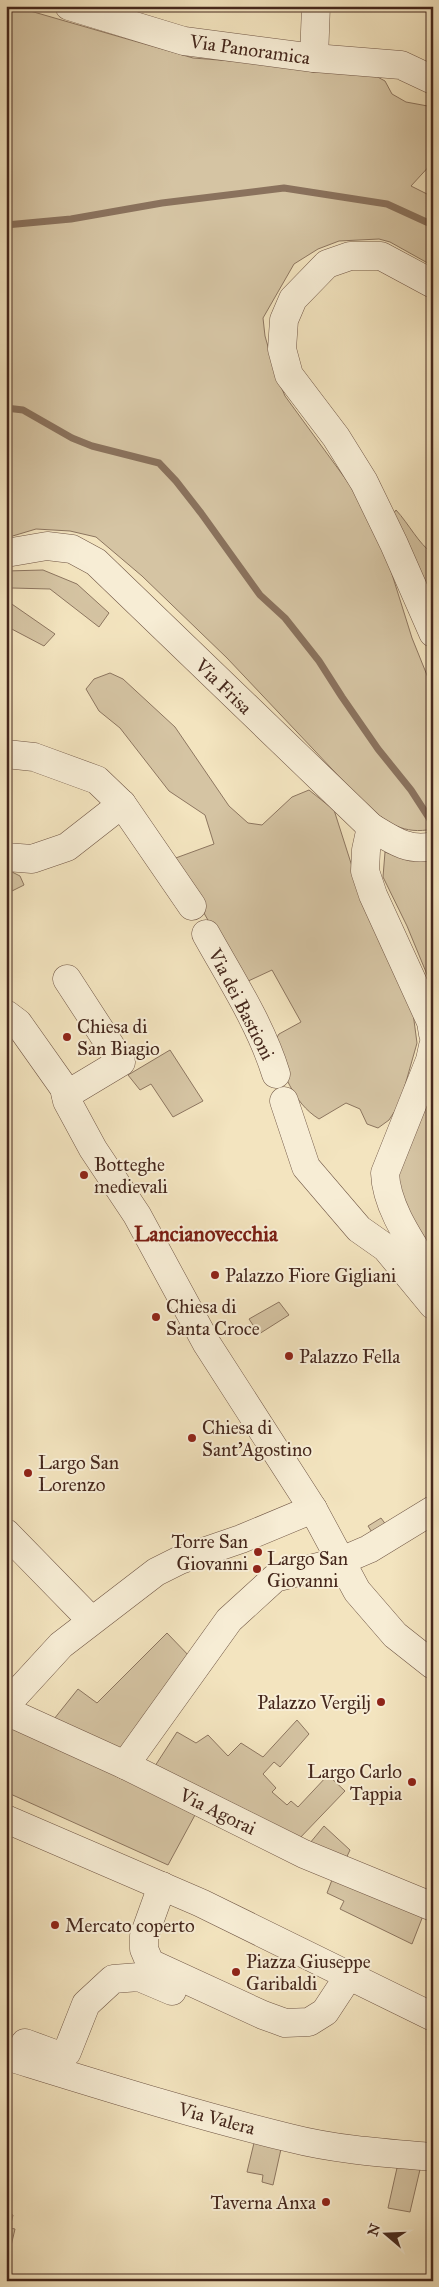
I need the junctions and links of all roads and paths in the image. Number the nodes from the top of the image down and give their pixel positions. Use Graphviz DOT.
graph roads {
  1 [pos="69,6"];
  2 [pos="316,6"];
  3 [pos="314,58"];
  4 [pos="433,80"];
  5 [pos="433,284"];
  6 [pos="6,553"];
  7 [pos="433,633"];
  8 [pos="6,754"];
  9 [pos="122,804"];
  10 [pos="371,827"];
  11 [pos="433,846"];
  12 [pos="6,857"];
  13 [pos="192,906"];
  14 [pos="206,934"];
  15 [pos="67,979"];
  16 [pos="6,1014"];
  17 [pos="433,1034"];
  18 [pos="433,1046"];
  19 [pos="276,1074"];
  20 [pos="65,1092"];
  21 [pos="284,1101"];
  22 [pos="433,1277"];
  23 [pos="433,1306"];
  24 [pos="313,1510"];
  25 [pos="433,1510"];
  26 [pos="10,1545"];
  27 [pos="341,1561"];
  28 [pos="91,1620"];
  29 [pos="433,1665"];
  30 [pos="6,1706"];
  31 [pos="6,1710"];
  32 [pos="125,1765"];
  33 [pos="6,1819"];
  34 [pos="162,1886"];
  35 [pos="433,1906"];
  36 [pos="350,1974"];
  37 [pos="241,2004"];
  38 [pos="433,2017"];
  39 [pos="6,2037"];
  40 [pos="6,2056"];
  41 [pos="433,2156"];
  1 -- 3 [label="street, Via Panoramica"];
  2 -- 3 [label="street"];
  3 -- 4 [label="street, Via Panoramica"];
  5 -- 7 [label="street"];
  6 -- 10 [label="street, Via Frisa"];
  8 -- 9 [label="street"];
  9 -- 12 [label="street"];
  9 -- 13 [label="street"];
  10 -- 11 [label="street, Via Frisa"];
  10 -- 17 [label="street"];
  14 -- 19 [label="street, Via dei Bastioni"];
  15 -- 20 [label="street"];
  16 -- 20 [label="street"];
  18 -- 22 [label="street"];
  20 -- 24 [label="street"];
  21 -- 23 [label="street"];
  24 -- 27 [label="street"];
  24 -- 28 [label="street"];
  25 -- 27 [label="street"];
  26 -- 28 [label="street"];
  27 -- 29 [label="street"];
  27 -- 32 [label="street"];
  28 -- 30 [label="street"];
  31 -- 32 [label="street, Via Agorai"];
  32 -- 35 [label="street, Via Agorai"];
  33 -- 34 [label="street"];
  34 -- 36 [label="street"];
  34 -- 37 [label="street"];
  36 -- 37 [label="street"];
  36 -- 38 [label="street"];
  37 -- 39 [label="street"];
  40 -- 41 [label="street, Via Valera"];
}
